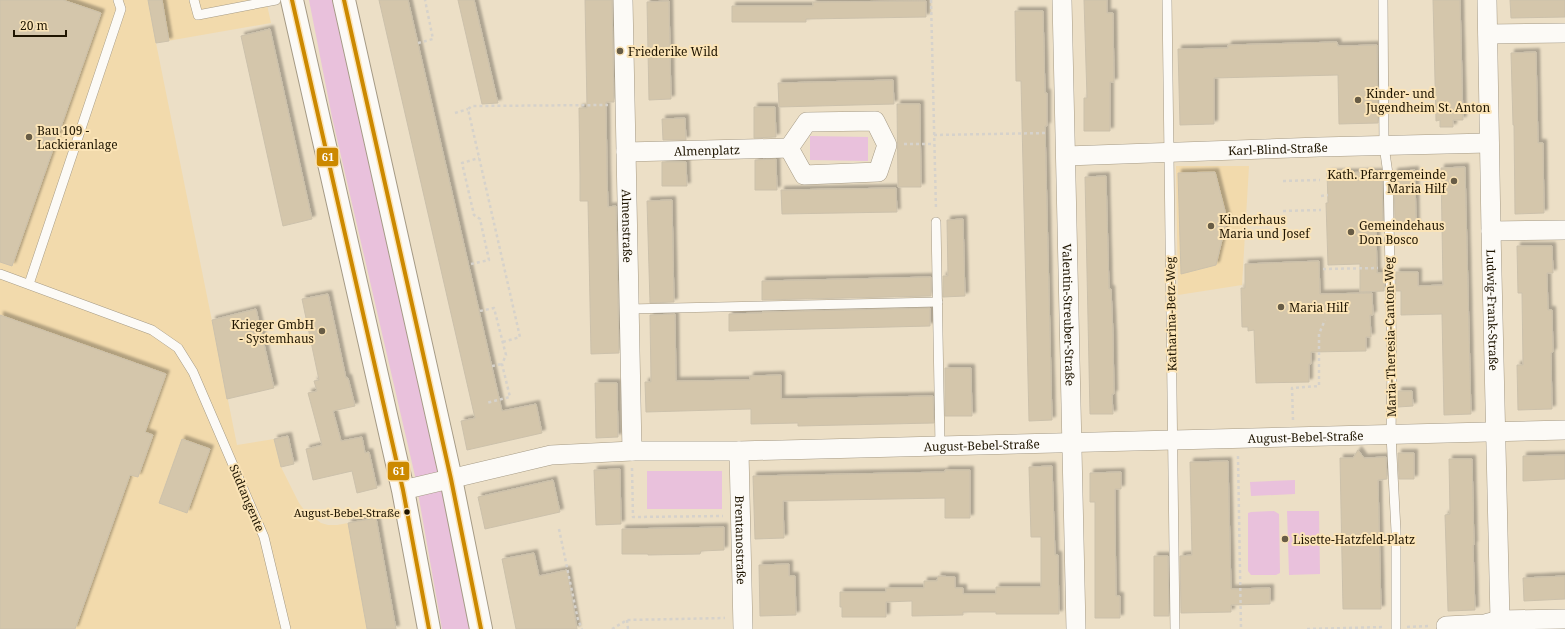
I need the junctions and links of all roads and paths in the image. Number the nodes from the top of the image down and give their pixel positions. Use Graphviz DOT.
graph roads {
  1 [pos="118,0"];
  2 [pos="194,0"];
  3 [pos="276,0"];
  4 [pos="292,0"];
  5 [pos="344,0"];
  6 [pos="425,0"];
  7 [pos="623,0"];
  8 [pos="931,0"];
  9 [pos="1062,0"];
  10 [pos="1167,0"];
  11 [pos="1383,0"];
  12 [pos="1487,0"];
  13 [pos="1565,33"];
  14 [pos="1488,34"];
  15 [pos="418,43"];
  16 [pos="625,104"];
  17 [pos="468,109"];
  18 [pos="455,113"];
  19 [pos="1064,132"];
  20 [pos="934,135"];
  21 [pos="1489,143"];
  22 [pos="934,144"];
  23 [pos="887,145"];
  24 [pos="1384,146"];
  25 [pos="788,148"];
  26 [pos="626,152"];
  27 [pos="1169,153"];
  28 [pos="1066,156"];
  29 [pos="479,158"];
  30 [pos="1320,180"];
  31 [pos="1283,181"];
  32 [pos="1328,195"];
  33 [pos="1321,196"];
  34 [pos="1321,210"];
  35 [pos="1283,211"];
  36 [pos="936,222"];
  37 [pos="1565,230"];
  38 [pos="1491,231"];
  39 [pos="471,264"];
  40 [pos="1377,267"];
  41 [pos="1323,269"];
  42 [pos="0,274"];
  43 [pos="29,284"];
  44 [pos="938,302"];
  45 [pos="629,309"];
  46 [pos="480,311"];
  47 [pos="1325,320"];
  48 [pos="503,342"];
  49 [pos="502,364"];
  50 [pos="492,366"];
  51 [pos="486,403"];
  52 [pos="1565,430"];
  53 [pos="1495,432"];
  54 [pos="1391,435"];
  55 [pos="1293,437"];
  56 [pos="1238,438"];
  57 [pos="1173,441"];
  58 [pos="1071,442"];
  59 [pos="940,446"];
  60 [pos="738,451"];
  61 [pos="632,452"];
  62 [pos="451,479"];
  63 [pos="403,490"];
  64 [pos="741,516"];
  65 [pos="559,529"];
  66 [pos="1565,619"];
  67 [pos="627,620"];
  68 [pos="1500,620"];
  69 [pos="742,623"];
  70 [pos="1427,626"];
  71 [pos="1446,626"];
  72 [pos="1396,628"];
  73 [pos="286,629"];
  74 [pos="429,629"];
  75 [pos="482,629"];
  76 [pos="582,629"];
  77 [pos="612,629"];
  78 [pos="628,629"];
  79 [pos="1076,629"];
  80 [pos="1175,629"];
  81 [pos="1241,629"];
  82 [pos="1307,629"];
  1 -- 43 [label="lane"];
  2 -- 3 [label="lane"];
  4 -- 63 [label="street"];
  5 -- 62 [label="street"];
  6 -- 15 [label="path"];
  7 -- 16 [label="street, Almenstraße"];
  8 -- 20 [label="path"];
  9 -- 19 [label="street, Valentin-Streuber-Straße"];
  10 -- 27 [label="lane, Katharina-Betz-Weg"];
  11 -- 24 [label="lane, Maria-Theresia-Canton-Weg"];
  12 -- 14 [label="street, Ludwig-Frank-Straße"];
  13 -- 14 [label="street"];
  14 -- 21 [label="street, Ludwig-Frank-Straße"];
  16 -- 17 [label="path"];
  16 -- 26 [label="street, Almenstraße"];
  17 -- 18 [label="path"];
  17 -- 29 [label="path"];
  19 -- 20 [label="path"];
  19 -- 28 [label="street, Valentin-Streuber-Straße"];
  20 -- 22 [label="path"];
  21 -- 24 [label="street, Karl-Blind-Straße"];
  21 -- 38 [label="street, Ludwig-Frank-Straße"];
  22 -- 23 [label="path"];
  22 -- 36 [label="path"];
  23 -- 25 [label="street"];
  23 -- 25 [label="street"];
  24 -- 27 [label="street, Karl-Blind-Straße"];
  24 -- 54 [label="lane, Maria-Theresia-Canton-Weg"];
  25 -- 26 [label="street, Almenplatz"];
  26 -- 45 [label="street, Almenstraße"];
  27 -- 28 [label="street, Karl-Blind-Straße"];
  27 -- 57 [label="lane, Katharina-Betz-Weg"];
  28 -- 58 [label="street, Valentin-Streuber-Straße"];
  29 -- 39 [label="path"];
  29 -- 48 [label="path"];
  30 -- 31 [label="path"];
  32 -- 33 [label="path"];
  34 -- 35 [label="path"];
  36 -- 44 [label="lane"];
  37 -- 38 [label="street"];
  38 -- 53 [label="street, Ludwig-Frank-Straße"];
  40 -- 41 [label="path"];
  42 -- 43 [label="lane, Südtangente"];
  43 -- 73 [label="lane, Südtangente"];
  44 -- 45 [label="lane"];
  44 -- 59 [label="lane"];
  45 -- 61 [label="street, Almenstraße"];
  46 -- 48 [label="path"];
  47 -- 55 [label="path"];
  48 -- 49 [label="path"];
  49 -- 50 [label="path"];
  49 -- 51 [label="path"];
  52 -- 53 [label="street, August-Bebel-Straße"];
  53 -- 54 [label="street, August-Bebel-Straße"];
  53 -- 68 [label="street, Ludwig-Frank-Straße"];
  54 -- 55 [label="street, August-Bebel-Straße"];
  54 -- 72 [label="lane, Maria-Theresia-Canton-Weg"];
  55 -- 56 [label="street, August-Bebel-Straße"];
  56 -- 57 [label="street, August-Bebel-Straße"];
  56 -- 81 [label="path"];
  57 -- 58 [label="street, August-Bebel-Straße"];
  57 -- 80 [label="lane, Katharina-Betz-Weg"];
  58 -- 59 [label="street, August-Bebel-Straße"];
  58 -- 79 [label="street, Valentin-Streuber-Straße"];
  59 -- 60 [label="street, August-Bebel-Straße"];
  60 -- 61 [label="street, August-Bebel-Straße"];
  60 -- 64 [label="street, Brentanostraße"];
  61 -- 62 [label="street, August-Bebel-Straße"];
  61 -- 64 [label="path"];
  62 -- 63 [label="street, August-Bebel-Straße"];
  62 -- 75 [label="street"];
  63 -- 74 [label="street"];
  64 -- 69 [label="street, Brentanostraße"];
  65 -- 76 [label="path"];
  66 -- 68 [label="street"];
  67 -- 69 [label="path"];
  67 -- 77 [label="path"];
  67 -- 78 [label="path"];
  68 -- 71 [label="street"];
  70 -- 72 [label="path"];
  72 -- 82 [label="path"];
}
